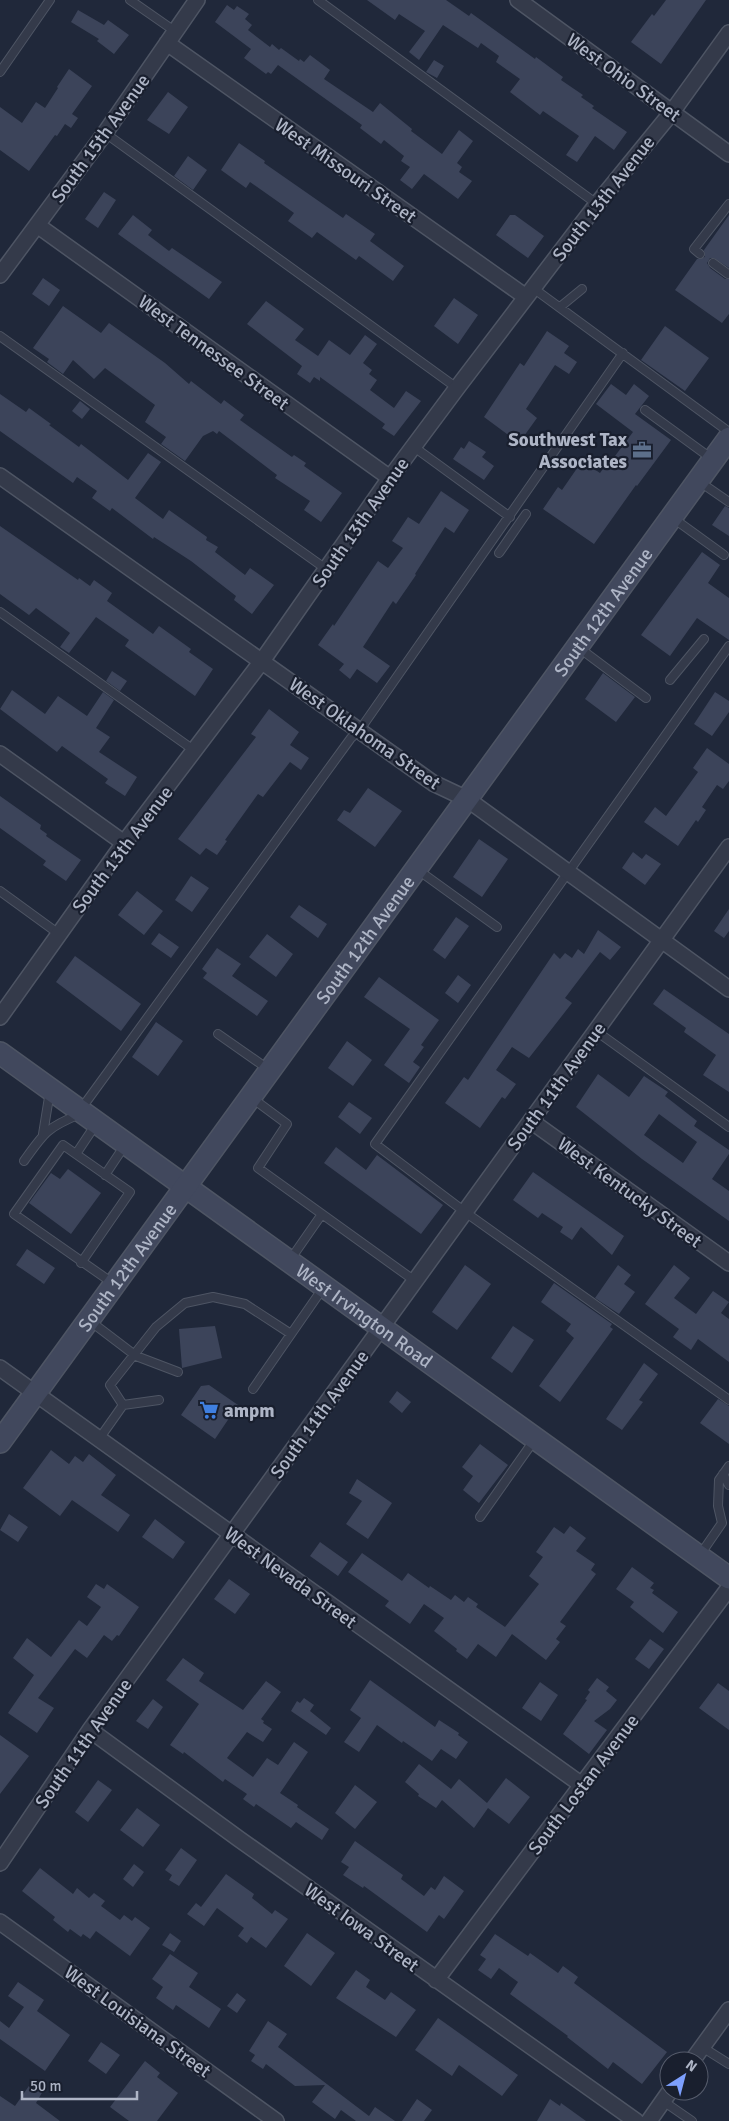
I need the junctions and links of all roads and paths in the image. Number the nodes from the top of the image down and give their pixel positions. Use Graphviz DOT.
graph roads {
  1 [pos="50,0"];
  2 [pos="130,0"];
  3 [pos="197,0"];
  4 [pos="318,0"];
  5 [pos="518,0"];
  6 [pos="729,33"];
  7 [pos="171,38"];
  8 [pos="0,72"];
  9 [pos="672,112"];
  10 [pos="104,133"];
  11 [pos="729,154"];
  12 [pos="597,204"];
  13 [pos="729,204"];
  14 [pos="37,225"];
  15 [pos="700,254"];
  16 [pos="713,263"];
  17 [pos="728,274"];
  18 [pos="0,275"];
  19 [pos="582,289"];
  20 [pos="529,292"];
  21 [pos="560,307"];
  22 [pos="0,336"];
  23 [pos="623,353"];
  24 [pos="457,388"];
  25 [pos="645,410"];
  26 [pos="729,432"];
  27 [pos="729,438"];
  28 [pos="414,446"];
  29 [pos="713,460"];
  30 [pos="0,476"];
  31 [pos="390,478"];
  32 [pos="698,480"];
  33 [pos="729,502"];
  34 [pos="526,514"];
  35 [pos="510,517"];
  36 [pos="671,517"];
  37 [pos="498,552"];
  38 [pos="724,555"];
  39 [pos="326,569"];
  40 [pos="0,612"];
  41 [pos="704,638"];
  42 [pos="729,646"];
  43 [pos="577,647"];
  44 [pos="262,661"];
  45 [pos="670,680"];
  46 [pos="646,698"];
  47 [pos="359,731"];
  48 [pos="195,751"];
  49 [pos="0,754"];
  50 [pos="467,799"];
  51 [pos="124,843"];
  52 [pos="729,847"];
  53 [pos="416,869"];
  54 [pos="567,872"];
  55 [pos="0,891"];
  56 [pos="497,927"];
  57 [pos="59,934"];
  58 [pos="661,940"];
  59 [pos="729,989"];
  60 [pos="0,1017"];
  61 [pos="596,1031"];
  62 [pos="218,1034"];
  63 [pos="0,1053"];
  64 [pos="269,1070"];
  65 [pos="50,1089"];
  66 [pos="250,1096"];
  67 [pos="87,1115"];
  68 [pos="531,1121"];
  69 [pos="729,1127"];
  70 [pos="43,1134"];
  71 [pos="126,1144"];
  72 [pos="76,1154"];
  73 [pos="24,1161"];
  74 [pos="106,1175"];
  75 [pos="185,1186"];
  76 [pos="465,1212"];
  77 [pos="322,1214"];
  78 [pos="289,1261"];
  79 [pos="81,1263"];
  80 [pos="729,1263"];
  81 [pos="415,1281"];
  82 [pos="114,1284"];
  83 [pos="324,1286"];
  84 [pos="88,1320"];
  85 [pos="382,1328"];
  86 [pos="291,1334"];
  87 [pos="134,1354"];
  88 [pos="0,1368"];
  89 [pos="178,1372"];
  90 [pos="253,1389"];
  91 [pos="35,1394"];
  92 [pos="159,1400"];
  93 [pos="729,1400"];
  94 [pos="123,1405"];
  95 [pos="99,1439"];
  96 [pos="536,1439"];
  97 [pos="0,1442"];
  98 [pos="729,1466"];
  99 [pos="723,1474"];
  100 [pos="729,1485"];
  101 [pos="480,1517"];
  102 [pos="233,1535"];
  103 [pos="699,1556"];
  104 [pos="729,1578"];
  105 [pos="729,1588"];
  106 [pos="90,1730"];
  107 [pos="582,1785"];
  108 [pos="0,1862"];
  109 [pos="0,1922"];
  110 [pos="436,1980"];
  111 [pos="729,2010"];
  112 [pos="702,2047"];
  113 [pos="699,2051"];
  114 [pos="729,2064"];
  115 [pos="663,2101"];
  116 [pos="672,2101"];
  117 [pos="276,2121"];
  118 [pos="646,2121"];
  119 [pos="692,2121"];
  1 -- 8 [label="lane"];
  2 -- 7 [label="lane"];
  3 -- 7 [label="street, South 15th Avenue"];
  4 -- 12 [label="lane"];
  5 -- 9 [label="street, West Ohio Street"];
  6 -- 9 [label="street, South 13th Avenue"];
  7 -- 10 [label="street, South 15th Avenue"];
  7 -- 20 [label="street, West Missouri Street"];
  9 -- 11 [label="street, West Ohio Street"];
  9 -- 12 [label="street, South 13th Avenue"];
  10 -- 14 [label="street, South 15th Avenue"];
  10 -- 24 [label="lane"];
  12 -- 20 [label="street, South 13th Avenue"];
  13 -- 15 [label="lane"];
  14 -- 18 [label="street, South 15th Avenue"];
  14 -- 31 [label="street, West Tennessee Street"];
  16 -- 17 [label="lane"];
  19 -- 21 [label="lane"];
  20 -- 21 [label="lane"];
  20 -- 24 [label="street, South 13th Avenue"];
  21 -- 23 [label="lane"];
  22 -- 39 [label="lane"];
  23 -- 26 [label="lane"];
  23 -- 35 [label="lane"];
  24 -- 28 [label="street, South 13th Avenue"];
  25 -- 29 [label="lane"];
  27 -- 29 [label="main road, South 12th Avenue"];
  28 -- 31 [label="street, South 13th Avenue"];
  28 -- 35 [label="lane"];
  29 -- 32 [label="main road, South 12th Avenue"];
  30 -- 44 [label="street, West Oklahoma Street"];
  31 -- 39 [label="street, South 13th Avenue"];
  32 -- 33 [label="lane"];
  32 -- 36 [label="main road, South 12th Avenue"];
  34 -- 37 [label="lane"];
  35 -- 47 [label="lane"];
  36 -- 38 [label="lane"];
  36 -- 43 [label="main road, South 12th Avenue"];
  39 -- 44 [label="street, South 13th Avenue"];
  40 -- 48 [label="lane"];
  41 -- 45 [label="lane"];
  42 -- 54 [label="lane"];
  43 -- 46 [label="lane"];
  43 -- 50 [label="main road, South 12th Avenue"];
  44 -- 47 [label="street, West Oklahoma Street"];
  44 -- 48 [label="street, South 13th Avenue"];
  47 -- 50 [label="street, West Oklahoma Street"];
  47 -- 67 [label="lane"];
  48 -- 51 [label="street, South 13th Avenue"];
  49 -- 51 [label="street"];
  50 -- 53 [label="main road, South 12th Avenue"];
  50 -- 54 [label="street, West Oklahoma Street"];
  51 -- 57 [label="street, South 13th Avenue"];
  52 -- 58 [label="street, South 11th Avenue"];
  53 -- 56 [label="lane"];
  53 -- 64 [label="main road, South 12th Avenue"];
  54 -- 58 [label="street, West Oklahoma Street"];
  54 -- 76 [label="lane"];
  55 -- 57 [label="lane"];
  57 -- 60 [label="street, South 13th Avenue"];
  58 -- 59 [label="street, West Oklahoma Street"];
  58 -- 61 [label="street, South 11th Avenue"];
  61 -- 68 [label="street, South 11th Avenue"];
  61 -- 69 [label="lane"];
  62 -- 64 [label="lane"];
  63 -- 65 [label="main road, West Irvington Road"];
  64 -- 66 [label="main road, South 12th Avenue"];
  65 -- 67 [label="main road, West Irvington Road"];
  65 -- 70 [label="lane"];
  66 -- 75 [label="main road, South 12th Avenue"];
  66 -- 77 [label="lane"];
  67 -- 70 [label="lane"];
  67 -- 71 [label="main road, West Irvington Road"];
  67 -- 72 [label="lane"];
  68 -- 76 [label="street, South 11th Avenue"];
  68 -- 80 [label="street, West Kentucky Street"];
  70 -- 73 [label="lane"];
  71 -- 74 [label="lane"];
  71 -- 75 [label="main road, West Irvington Road"];
  72 -- 74 [label="lane"];
  72 -- 79 [label="lane"];
  74 -- 79 [label="lane"];
  75 -- 78 [label="main road, West Irvington Road"];
  75 -- 82 [label="main road, South 12th Avenue"];
  76 -- 81 [label="street, South 11th Avenue"];
  76 -- 93 [label="lane"];
  77 -- 78 [label="lane"];
  77 -- 81 [label="lane"];
  78 -- 83 [label="main road, West Irvington Road"];
  79 -- 82 [label="lane"];
  81 -- 85 [label="street, South 11th Avenue"];
  82 -- 84 [label="main road, South 12th Avenue"];
  83 -- 85 [label="main road, West Irvington Road"];
  83 -- 86 [label="lane"];
  84 -- 87 [label="lane"];
  84 -- 91 [label="main road, South 12th Avenue"];
  85 -- 96 [label="main road, West Irvington Road"];
  85 -- 102 [label="street, South 11th Avenue"];
  86 -- 87 [label="lane"];
  86 -- 90 [label="lane"];
  87 -- 89 [label="lane"];
  87 -- 94 [label="lane"];
  88 -- 91 [label="street, West Nevada Street"];
  91 -- 95 [label="street, West Nevada Street"];
  91 -- 97 [label="main road, South 12th Avenue"];
  92 -- 94 [label="lane"];
  94 -- 95 [label="lane"];
  95 -- 102 [label="street, West Nevada Street"];
  96 -- 101 [label="lane"];
  96 -- 103 [label="main road, West Irvington Road"];
  98 -- 99 [label="lane"];
  99 -- 100 [label="lane"];
  99 -- 103 [label="lane"];
  102 -- 106 [label="street, South 11th Avenue"];
  102 -- 107 [label="street, West Nevada Street"];
  103 -- 104 [label="main road, West Irvington Road"];
  105 -- 107 [label="street, South Lostan Avenue"];
  106 -- 108 [label="street, South 11th Avenue"];
  106 -- 110 [label="street, West Iowa Street"];
  107 -- 110 [label="street, South Lostan Avenue"];
  109 -- 117 [label="street, West Louisiana Street"];
  110 -- 118 [label="street, West Iowa Street"];
  111 -- 112 [label="street"];
  112 -- 113 [label="street"];
  112 -- 114 [label="lane"];
  115 -- 118 [label="street"];
  116 -- 119 [label="lane"];
}
